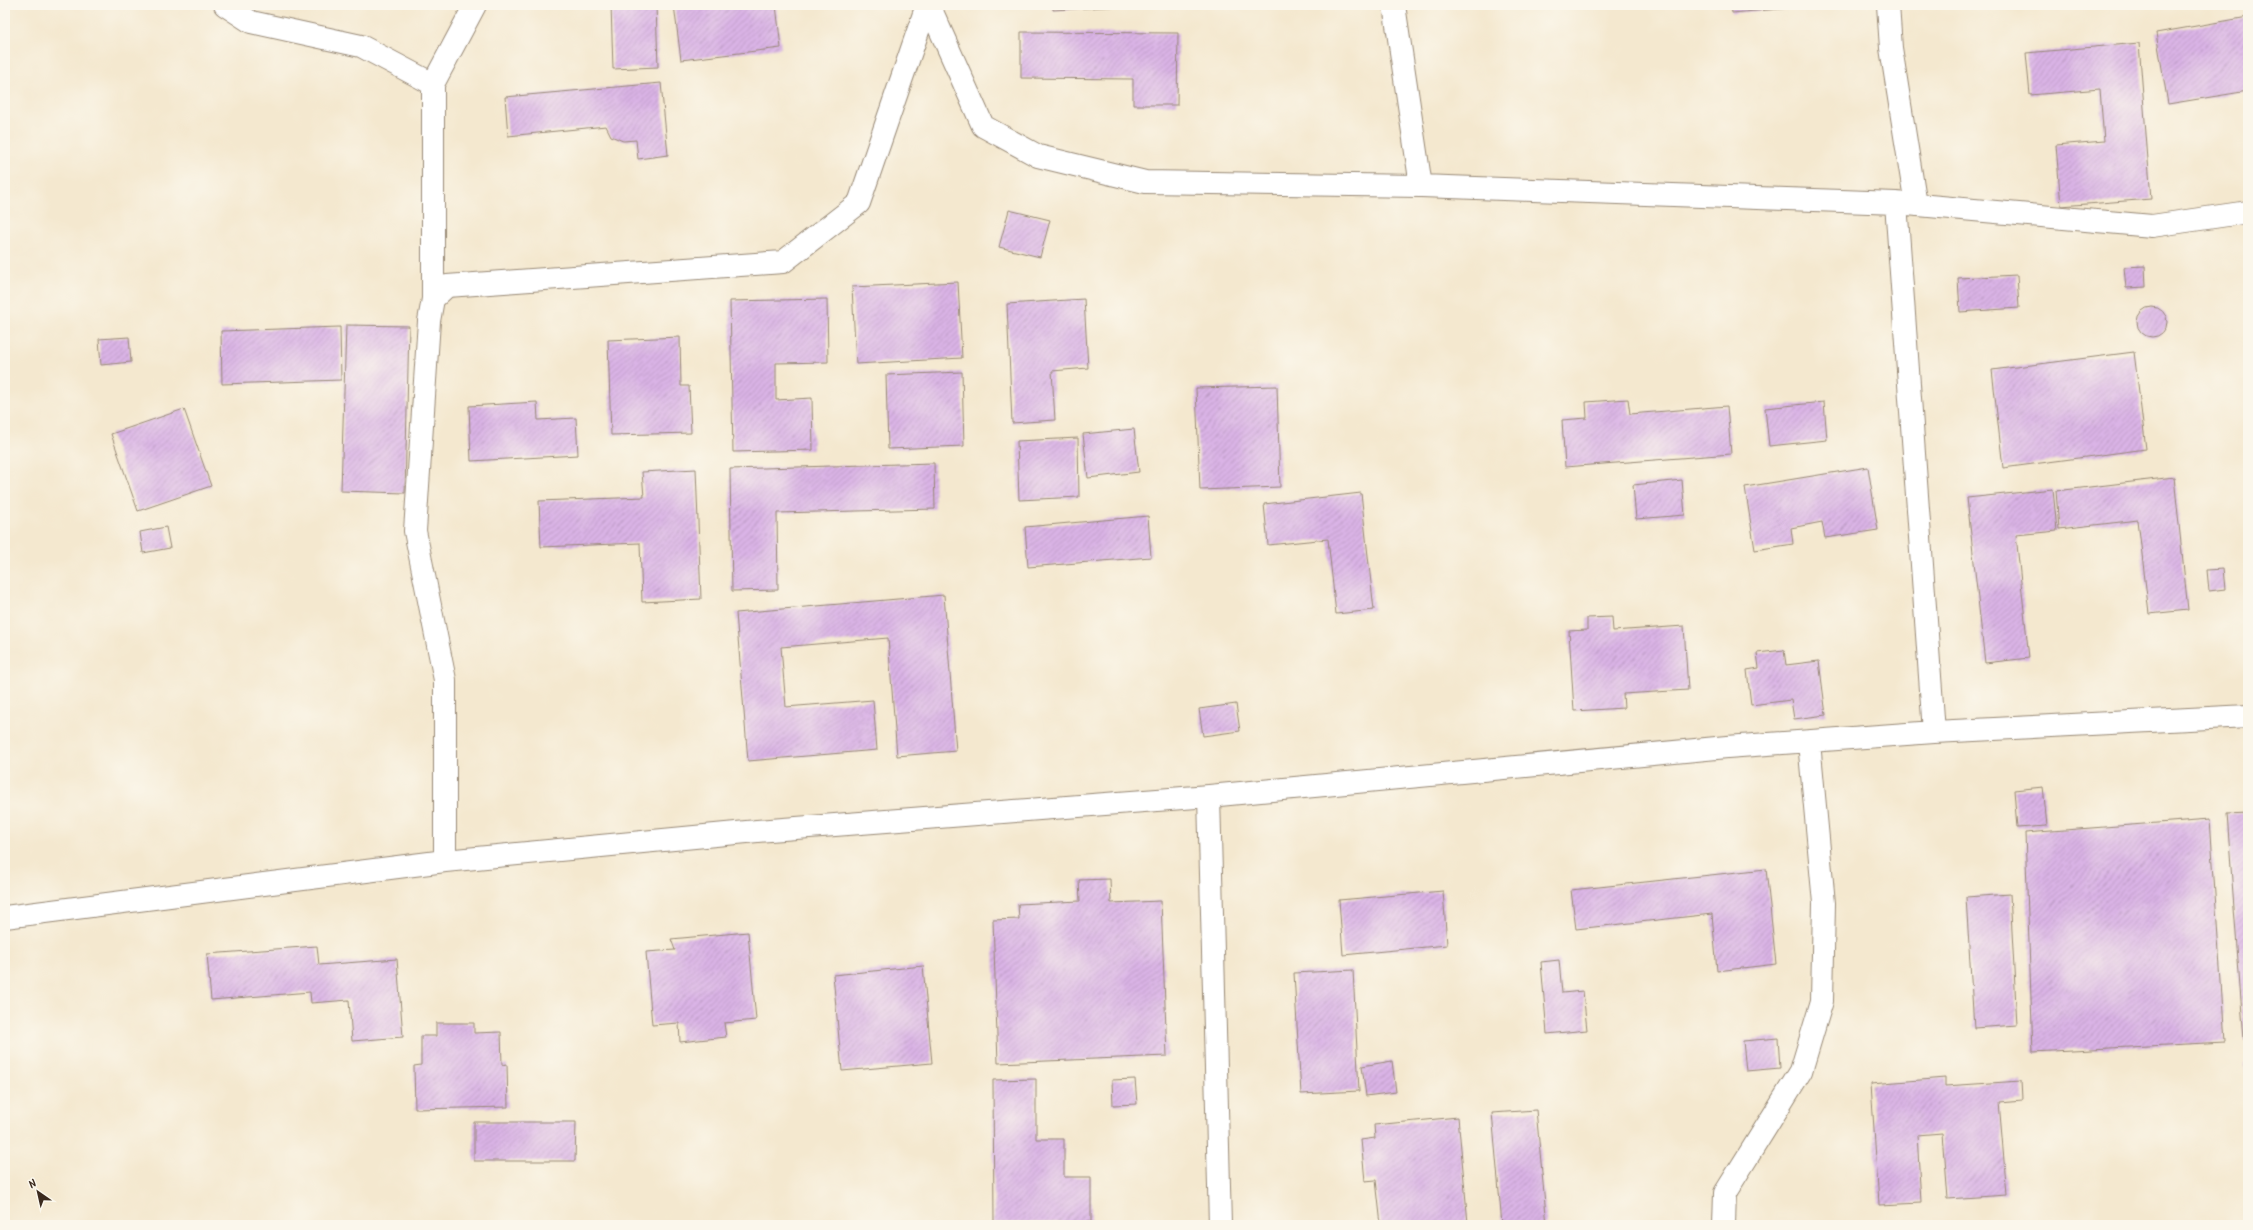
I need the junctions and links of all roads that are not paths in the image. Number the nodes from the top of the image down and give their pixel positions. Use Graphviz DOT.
graph roads {
  1 [pos="225,5"];
  2 [pos="475,5"];
  3 [pos="928,5"];
  4 [pos="1394,5"];
  5 [pos="1888,5"];
  6 [pos="433,84"];
  7 [pos="1420,186"];
  8 [pos="1906,204"];
  9 [pos="2248,212"];
  10 [pos="433,299"];
  11 [pos="2248,716"];
  12 [pos="1934,732"];
  13 [pos="1809,742"];
  14 [pos="1209,796"];
  15 [pos="445,861"];
  16 [pos="5,917"];
  17 [pos="1220,1225"];
  18 [pos="1724,1225"];
  1 -- 6 [label="street"];
  2 -- 6 [label="street"];
  3 -- 7 [label="street"];
  3 -- 10 [label="street"];
  4 -- 7 [label="street"];
  5 -- 8 [label="street"];
  6 -- 10 [label="street"];
  7 -- 8 [label="street"];
  8 -- 9 [label="street"];
  8 -- 12 [label="street"];
  10 -- 15 [label="street"];
  11 -- 12 [label="street"];
  12 -- 13 [label="street"];
  13 -- 14 [label="street"];
  13 -- 18 [label="street"];
  14 -- 15 [label="street"];
  14 -- 17 [label="street"];
  15 -- 16 [label="street"];
}
